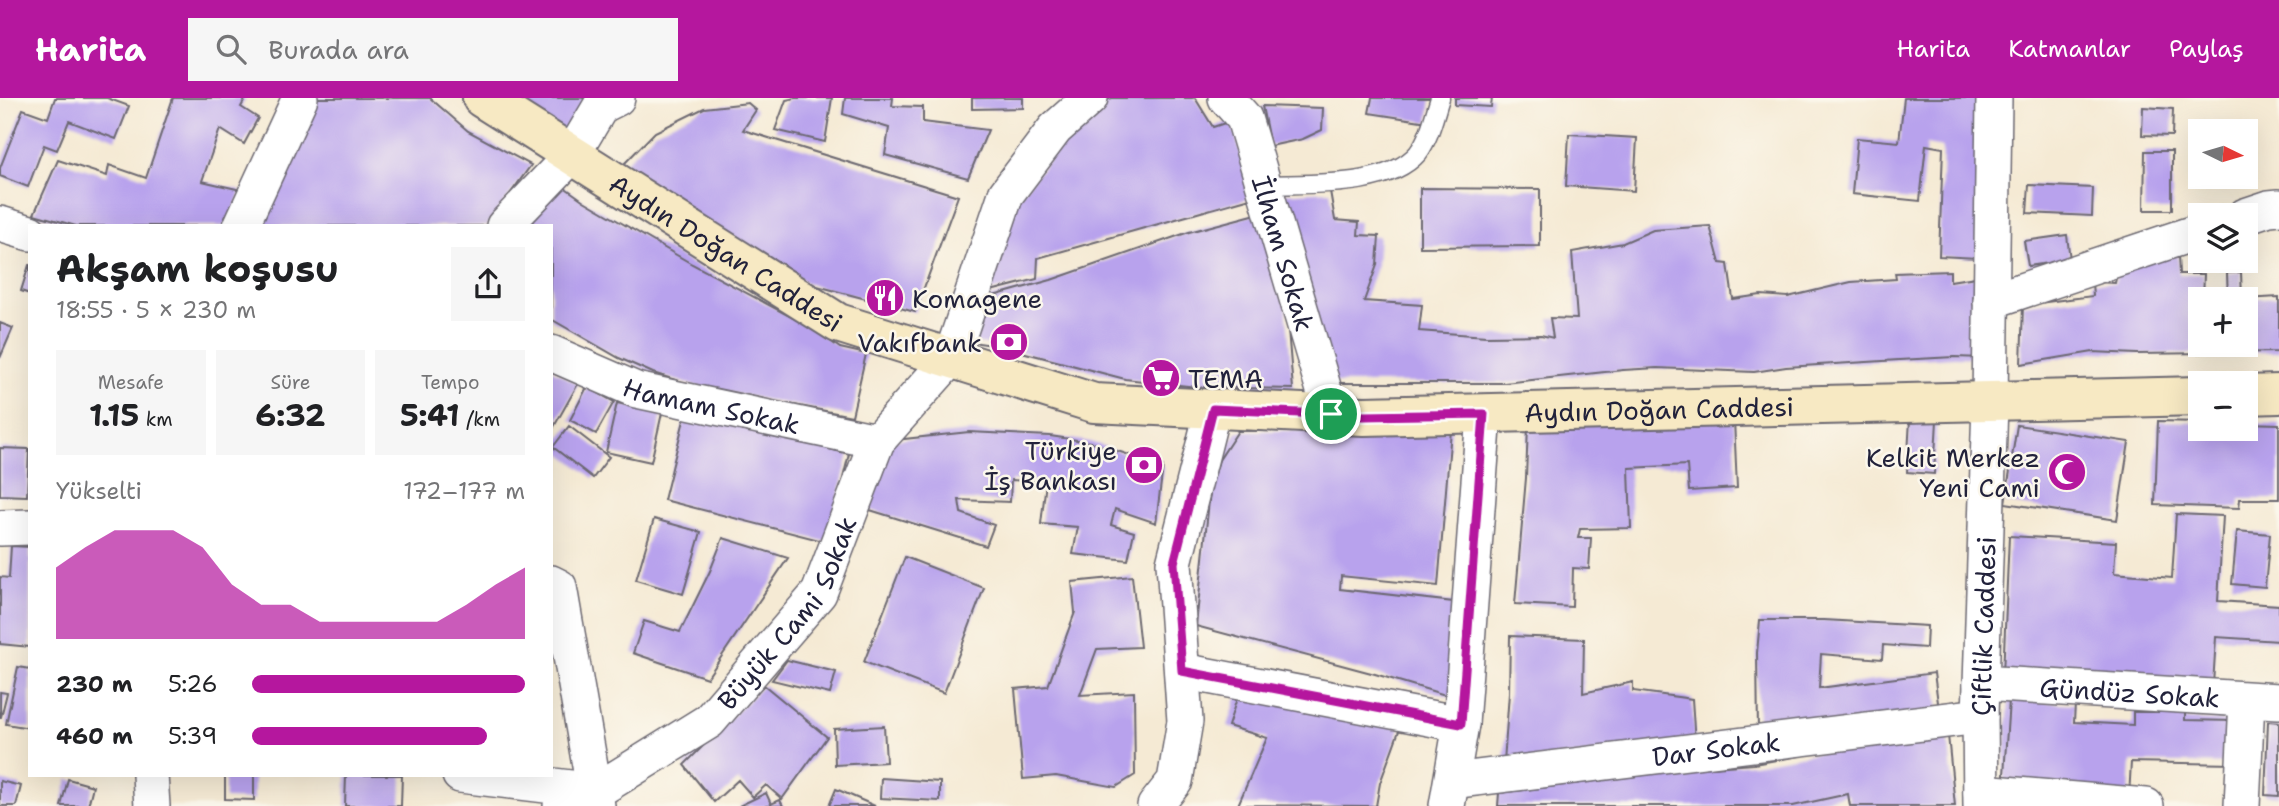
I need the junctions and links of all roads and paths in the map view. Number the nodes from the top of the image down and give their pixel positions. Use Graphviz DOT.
graph roads {
  1 [pos="300,98"];
  2 [pos="482,98"];
  3 [pos="1090,98"];
  4 [pos="1227,98"];
  5 [pos="1440,98"];
  6 [pos="1994,98"];
  7 [pos="604,101"];
  8 [pos="572,155"];
  9 [pos="1264,185"];
  10 [pos="2279,207"];
  11 [pos="2258,212"];
  12 [pos="0,224"];
  13 [pos="242,224"];
  14 [pos="506,224"];
  15 [pos="28,232"];
  16 [pos="2188,235"];
  17 [pos="1991,300"];
  18 [pos="553,354"];
  19 [pos="951,358"];
  20 [pos="2279,394"];
  21 [pos="2258,395"];
  22 [pos="2188,396"];
  23 [pos="1990,402"];
  24 [pos="1213,409"];
  25 [pos="1331,414"];
  26 [pos="1484,414"];
  27 [pos="877,441"];
  28 [pos="28,527"];
  29 [pos="0,528"];
  30 [pos="553,584"];
  31 [pos="1182,671"];
  32 [pos="1980,699"];
  33 [pos="2263,700"];
  34 [pos="1461,724"];
  35 [pos="150,777"];
  36 [pos="471,777"];
  37 [pos="1449,793"];
  38 [pos="596,799"];
  39 [pos="1980,799"];
  40 [pos="152,806"];
  41 [pos="561,806"];
  42 [pos="1155,806"];
  43 [pos="2146,806"];
  44 [pos="2242,806"];
  1 -- 13 [label="street"];
  2 -- 8 [label="main road, Aydın Doğan Caddesi"];
  3 -- 19 [label="street"];
  4 -- 9 [label="street, İlham Sokak"];
  5 -- 9 [label="lane"];
  6 -- 17 [label="street, Çiftlik Caddesi"];
  7 -- 8 [label="street"];
  8 -- 14 [label="street"];
  8 -- 19 [label="main road, Aydın Doğan Caddesi"];
  9 -- 25 [label="street, İlham Sokak"];
  10 -- 11 [label="street"];
  12 -- 15 [label="street"];
  16 -- 17 [label="street"];
  17 -- 23 [label="street, Çiftlik Caddesi"];
  18 -- 27 [label="street, Hamam Sokak"];
  19 -- 24 [label="main road, Aydın Doğan Caddesi"];
  19 -- 27 [label="street, Büyük Cami Sokak"];
  20 -- 21 [label="main road"];
  22 -- 23 [label="main road, Aydın Doğan Caddesi"];
  23 -- 26 [label="main road, Aydın Doğan Caddesi"];
  23 -- 32 [label="street, Çiftlik Caddesi"];
  24 -- 25 [label="main road, Aydın Doğan Caddesi"];
  24 -- 31 [label="street"];
  25 -- 26 [label="main road, Aydın Doğan Caddesi"];
  26 -- 34 [label="street"];
  27 -- 38 [label="street, Büyük Cami Sokak"];
  28 -- 29 [label="street"];
  30 -- 38 [label="street"];
  31 -- 34 [label="street"];
  31 -- 42 [label="street"];
  32 -- 33 [label="street, Gündüz Sokak"];
  32 -- 37 [label="street, Dar Sokak"];
  32 -- 39 [label="street, Çiftlik Caddesi"];
  33 -- 44 [label="street"];
  34 -- 37 [label="street"];
  35 -- 40 [label="street"];
  36 -- 38 [label="street"];
  38 -- 41 [label="street, Büyük Cami Sokak"];
  39 -- 43 [label="street"];
}
